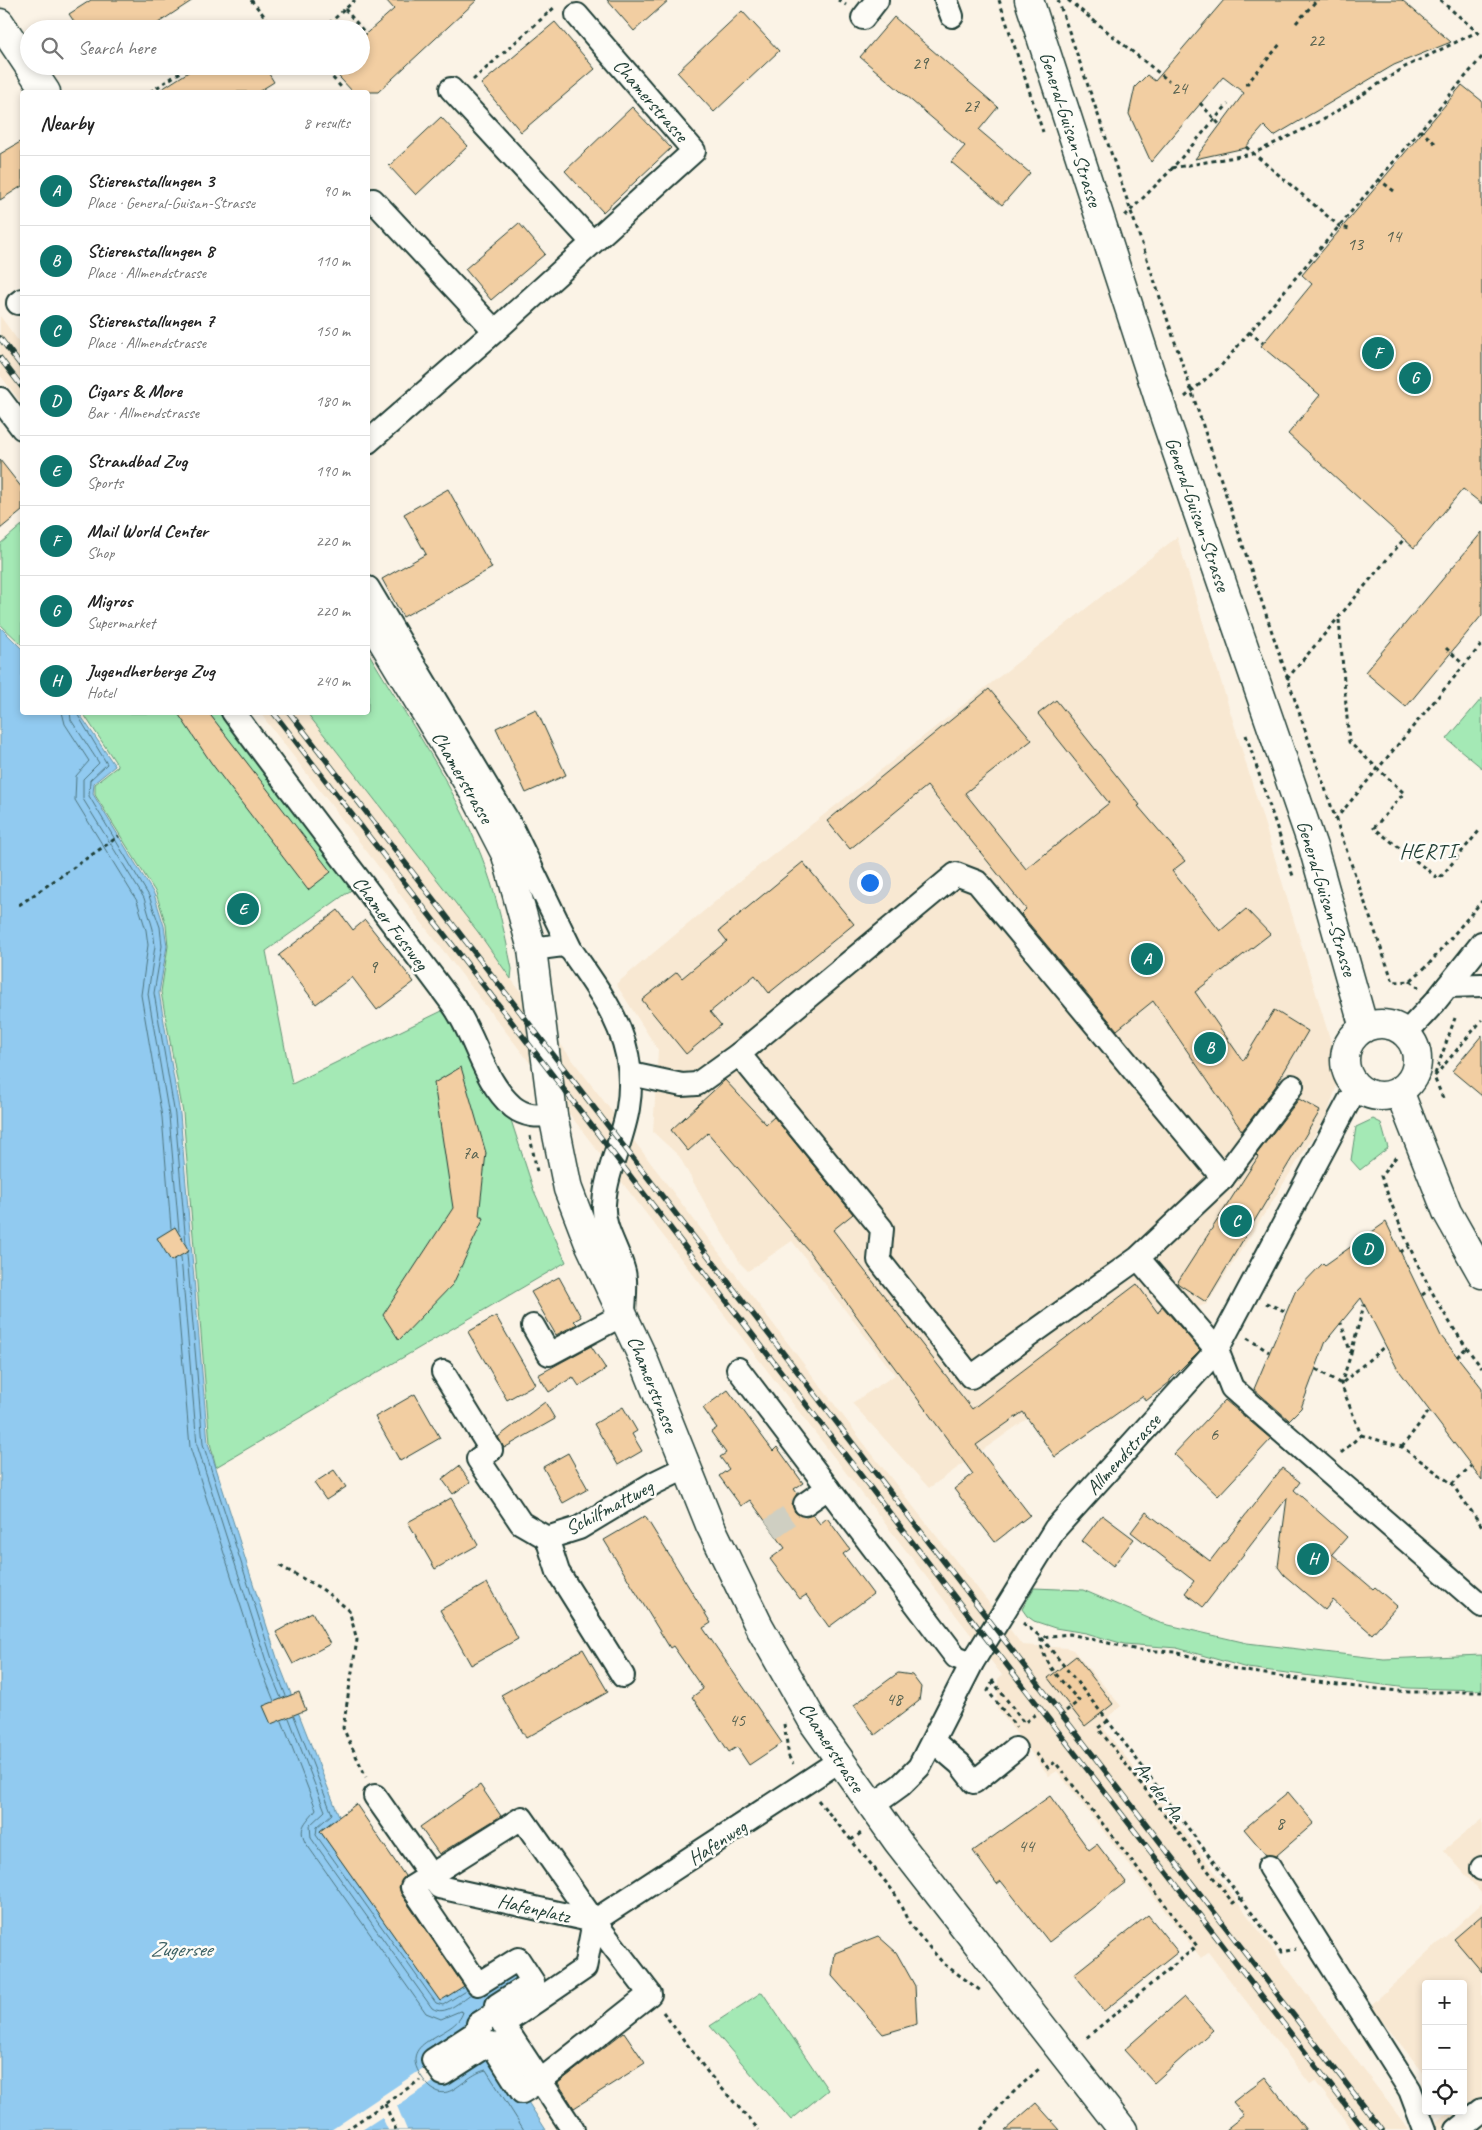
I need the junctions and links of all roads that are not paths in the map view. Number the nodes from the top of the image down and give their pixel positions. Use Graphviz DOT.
graph roads {
  1 [pos="877,0"];
  2 [pos="1029,0"];
  3 [pos="568,9"];
  4 [pos="862,18"];
  5 [pos="0,23"];
  6 [pos="20,53"];
  7 [pos="35,75"];
  8 [pos="45,90"];
  9 [pos="454,92"];
  10 [pos="374,200"];
  11 [pos="592,242"];
  12 [pos="495,331"];
  13 [pos="0,399"];
  14 [pos="20,425"];
  15 [pos="370,440"];
  16 [pos="370,591"];
  17 [pos="370,621"];
  18 [pos="236,715"];
  19 [pos="1482,943"];
  20 [pos="532,948"];
  21 [pos="571,950"];
  22 [pos="1482,985"];
  23 [pos="1448,986"];
  24 [pos="1364,1028"];
  25 [pos="1406,1034"];
  26 [pos="739,1054"];
  27 [pos="631,1074"];
  28 [pos="1292,1086"];
  29 [pos="1358,1089"];
  30 [pos="1399,1091"];
  31 [pos="552,1115"];
  32 [pos="1223,1178"];
  33 [pos="1138,1258"];
  34 [pos="1482,1274"];
  35 [pos="624,1314"];
  36 [pos="533,1326"];
  37 [pos="1217,1350"];
  38 [pos="738,1369"];
  39 [pos="443,1372"];
  40 [pos="687,1467"];
  41 [pos="828,1488"];
  42 [pos="805,1504"];
  43 [pos="547,1538"];
  44 [pos="1482,1606"];
  45 [pos="972,1663"];
  46 [pos="623,1676"];
  47 [pos="933,1741"];
  48 [pos="1021,1741"];
  49 [pos="839,1761"];
  50 [pos="375,1796"];
  51 [pos="872,1806"];
  52 [pos="1269,1867"];
  53 [pos="431,1875"];
  54 [pos="594,1921"];
  55 [pos="540,2081"];
  56 [pos="1482,2110"];
  57 [pos="573,2130"];
  58 [pos="1123,2130"];
  59 [pos="1425,2130"];
  60 [pos="1457,2130"];
  1 -- 4 [label="street"];
  2 -- 24 [label="main road, General-Guisan-Strasse"];
  3 -- 11 [label="street, Chamerstrasse"];
  5 -- 6 [label="main road"];
  7 -- 8 [label="main road"];
  9 -- 11 [label="street"];
  10 -- 12 [label="street"];
  11 -- 12 [label="street, Chamerstrasse"];
  12 -- 15 [label="street, Chamerstrasse"];
  13 -- 14 [label="street"];
  16 -- 21 [label="street, Chamerstrasse"];
  17 -- 20 [label="main road, Chamerstrasse"];
  18 -- 31 [label="street, Chamer Fussweg"];
  19 -- 23 [label="street"];
  20 -- 21 [label="street"];
  20 -- 31 [label="main road, Chamerstrasse"];
  21 -- 27 [label="street, Chamerstrasse"];
  22 -- 23 [label="street"];
  23 -- 25 [label="street"];
  24 -- 25 [label="main road"];
  24 -- 29 [label="main road"];
  25 -- 30 [label="main road"];
  26 -- 27 [label="street"];
  26 -- 32 [label="street"];
  26 -- 33 [label="street"];
  27 -- 35 [label="street, Chamerstrasse"];
  28 -- 32 [label="street"];
  29 -- 30 [label="main road"];
  29 -- 37 [label="street, Allmendstrasse"];
  30 -- 34 [label="main road"];
  31 -- 35 [label="main road, Chamerstrasse"];
  32 -- 33 [label="street"];
  33 -- 37 [label="street"];
  35 -- 36 [label="street"];
  35 -- 40 [label="main road, Chamerstrasse"];
  37 -- 44 [label="street"];
  37 -- 45 [label="street, Allmendstrasse"];
  38 -- 41 [label="street"];
  39 -- 43 [label="street, Schilfmattweg"];
  40 -- 43 [label="street, Schilfmattweg"];
  40 -- 49 [label="main road, Chamerstrasse"];
  41 -- 42 [label="street"];
  41 -- 45 [label="street"];
  43 -- 46 [label="street"];
  45 -- 47 [label="street, Allmendstrasse"];
  47 -- 48 [label="street"];
  47 -- 51 [label="street, Allmendstrasse"];
  49 -- 51 [label="main road, Chamerstrasse"];
  49 -- 54 [label="street, Hafenweg"];
  50 -- 53 [label="street, Hafenplatz"];
  51 -- 58 [label="main road, Chamerstrasse"];
  52 -- 59 [label="street"];
  53 -- 54 [label="street, Hafenplatz"];
  53 -- 54 [label="street"];
  53 -- 55 [label="street"];
  54 -- 55 [label="street, Hafenplatz"];
  54 -- 55 [label="street"];
  55 -- 57 [label="street"];
  56 -- 60 [label="street"];
}
